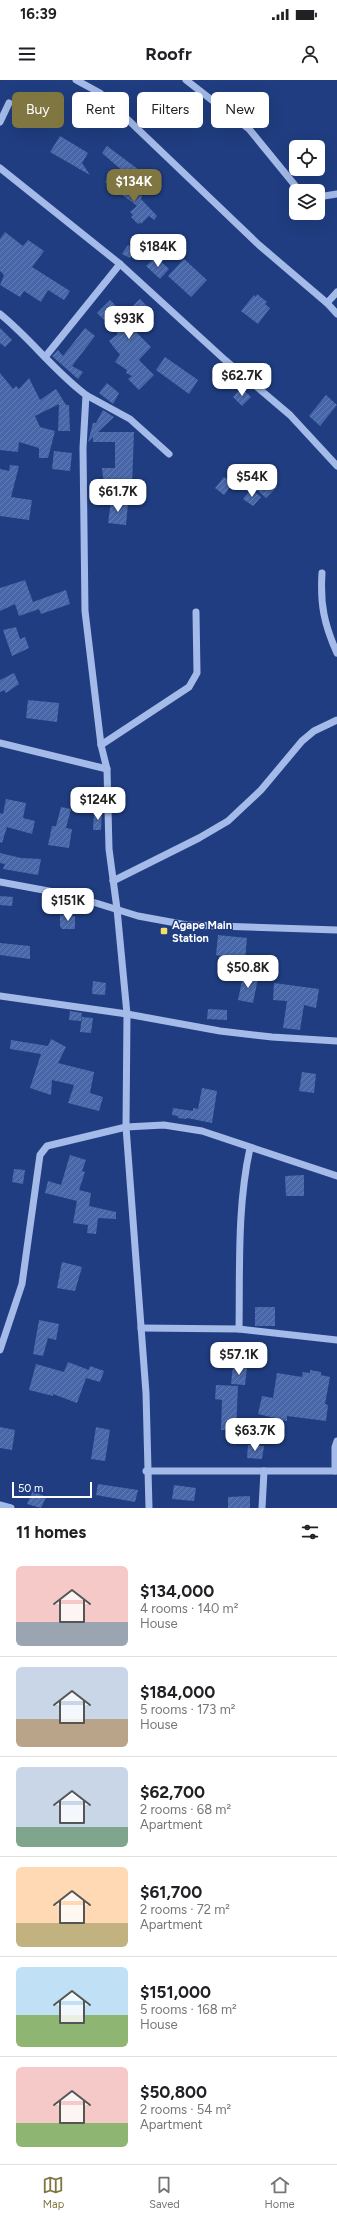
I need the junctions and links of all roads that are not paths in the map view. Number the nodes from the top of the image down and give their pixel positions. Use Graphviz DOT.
graph roads {
  1 [pos="76,80"];
  2 [pos="186,80"];
  3 [pos="9,103"];
  4 [pos="0,122"];
  5 [pos="0,168"];
  6 [pos="294,184"];
  7 [pos="337,194"];
  8 [pos="325,196"];
  9 [pos="120,264"];
  10 [pos="337,292"];
  11 [pos="327,303"];
  12 [pos="0,314"];
  13 [pos="337,314"];
  14 [pos="45,357"];
  15 [pos="86,395"];
  16 [pos="169,454"];
  17 [pos="336,462"];
  18 [pos="322,573"];
  19 [pos="196,612"];
  20 [pos="337,653"];
  21 [pos="337,720"];
  22 [pos="0,743"];
  23 [pos="101,745"];
  24 [pos="107,769"];
  25 [pos="113,881"];
  26 [pos="0,882"];
  27 [pos="117,909"];
  28 [pos="337,930"];
  29 [pos="0,996"];
  30 [pos="127,1014"];
  31 [pos="337,1041"];
  32 [pos="126,1127"];
  33 [pos="250,1148"];
  34 [pos="337,1176"];
  35 [pos="141,1328"];
  36 [pos="239,1329"];
  37 [pos="337,1340"];
  38 [pos="0,1350"];
  39 [pos="337,1440"];
  40 [pos="146,1471"];
  41 [pos="264,1471"];
  42 [pos="336,1471"];
  43 [pos="0,1505"];
  44 [pos="11,1508"];
  45 [pos="149,1508"];
  46 [pos="262,1508"];
  1 -- 11 [label="street"];
  2 -- 6 [label="street"];
  3 -- 4 [label="street"];
  5 -- 9 [label="street"];
  7 -- 8 [label="street"];
  9 -- 14 [label="street"];
  9 -- 17 [label="street"];
  10 -- 11 [label="street"];
  11 -- 13 [label="street"];
  12 -- 14 [label="street"];
  14 -- 15 [label="street"];
  15 -- 16 [label="street"];
  15 -- 23 [label="street"];
  18 -- 20 [label="street"];
  19 -- 23 [label="street"];
  21 -- 25 [label="street"];
  22 -- 24 [label="street"];
  23 -- 24 [label="street"];
  24 -- 25 [label="street"];
  25 -- 27 [label="street"];
  26 -- 27 [label="street"];
  27 -- 28 [label="street"];
  27 -- 30 [label="street"];
  29 -- 30 [label="street"];
  30 -- 31 [label="street"];
  30 -- 32 [label="street"];
  32 -- 33 [label="street"];
  32 -- 35 [label="street"];
  32 -- 38 [label="street"];
  33 -- 34 [label="street"];
  33 -- 36 [label="street"];
  35 -- 36 [label="street"];
  35 -- 40 [label="street"];
  36 -- 37 [label="street"];
  39 -- 42 [label="street"];
  40 -- 41 [label="street"];
  40 -- 45 [label="street"];
  41 -- 42 [label="street"];
  41 -- 46 [label="street"];
  43 -- 44 [label="street"];
}
